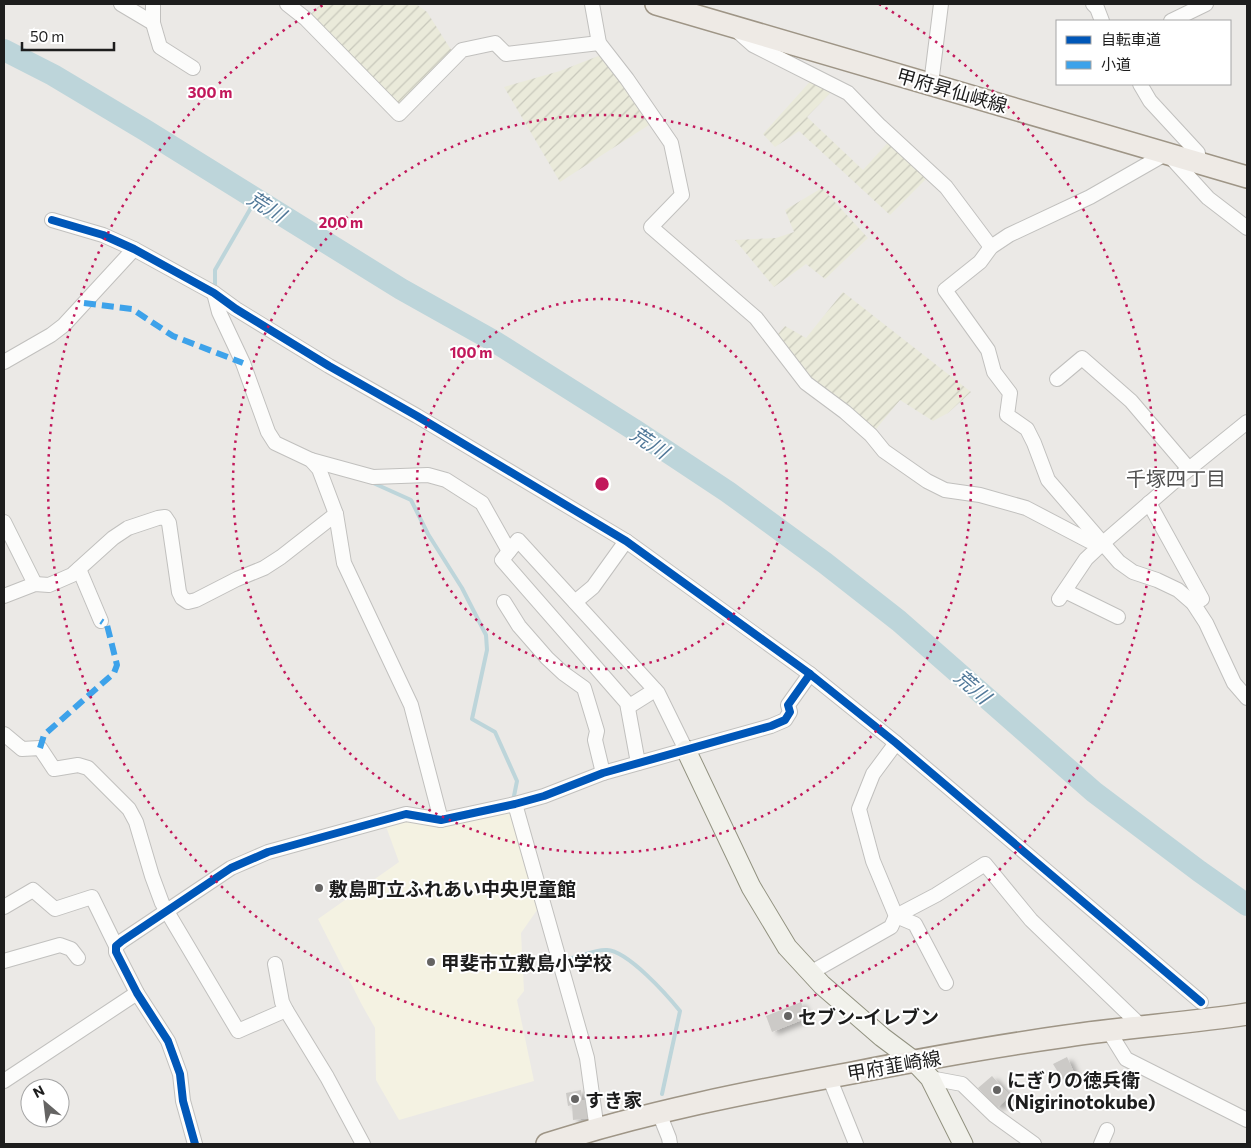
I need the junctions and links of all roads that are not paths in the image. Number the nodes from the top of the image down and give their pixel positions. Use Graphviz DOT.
graph roads {
  1 [pos="121,4"];
  2 [pos="153,4"];
  3 [pos="287,4"];
  4 [pos="592,4"];
  5 [pos="656,4"];
  6 [pos="940,4"];
  7 [pos="1093,4"];
  8 [pos="1206,4"];
  9 [pos="1102,20"];
  10 [pos="1173,20"];
  11 [pos="153,23"];
  12 [pos="731,26"];
  13 [pos="599,43"];
  14 [pos="193,68"];
  15 [pos="931,84"];
  16 [pos="1141,85"];
  17 [pos="1167,153"];
  18 [pos="1198,162"];
  19 [pos="1247,177"];
  20 [pos="52,220"];
  21 [pos="1247,228"];
  22 [pos="991,247"];
  23 [pos="134,249"];
  24 [pos="214,293"];
  25 [pos="4,362"];
  26 [pos="1058,379"];
  27 [pos="1247,422"];
  28 [pos="311,460"];
  29 [pos="1189,469"];
  30 [pos="1150,503"];
  31 [pos="336,514"];
  32 [pos="4,522"];
  33 [pos="626,541"];
  34 [pos="1103,543"];
  35 [pos="510,551"];
  36 [pos="79,569"];
  37 [pos="35,584"];
  38 [pos="4,596"];
  39 [pos="504,602"];
  40 [pos="575,602"];
  41 [pos="1193,604"];
  42 [pos="1118,617"];
  43 [pos="101,620"];
  44 [pos="810,674"];
  45 [pos="654,690"];
  46 [pos="1247,698"];
  47 [pos="628,707"];
  48 [pos="4,734"];
  49 [pos="896,743"];
  50 [pos="686,750"];
  51 [pos="638,764"];
  52 [pos="603,773"];
  53 [pos="514,804"];
  54 [pos="441,820"];
  55 [pos="4,907"];
  56 [pos="168,912"];
  57 [pos="896,916"];
  58 [pos="116,946"];
  59 [pos="78,958"];
  60 [pos="4,962"];
  61 [pos="276,964"];
  62 [pos="810,973"];
  63 [pos="946,983"];
  64 [pos="137,993"];
  65 [pos="1201,1002"];
  66 [pos="286,1010"];
  67 [pos="1238,1016"];
  68 [pos="1142,1027"];
  69 [pos="1108,1030"];
  70 [pos="914,1061"];
  71 [pos="829,1077"];
  72 [pos="930,1078"];
  73 [pos="4,1081"];
  74 [pos="659,1113"];
  75 [pos="1247,1120"];
  76 [pos="597,1130"];
  77 [pos="1107,1130"];
  78 [pos="576,1140"];
  79 [pos="195,1144"];
  80 [pos="363,1144"];
  81 [pos="547,1144"];
  82 [pos="670,1144"];
  83 [pos="856,1144"];
  84 [pos="963,1144"];
  85 [pos="1034,1144"];
  86 [pos="1102,1144"];
  1 -- 11 [label="street"];
  2 -- 11 [label="street"];
  3 -- 13 [label="street"];
  4 -- 13 [label="street"];
  5 -- 12 [label="main road, 甲府昇仙峡線"];
  6 -- 15 [label="street"];
  7 -- 9 [label="street"];
  8 -- 10 [label="street"];
  11 -- 14 [label="street"];
  12 -- 15 [label="main road, 甲府昇仙峡線"];
  12 -- 22 [label="street"];
  13 -- 34 [label="street"];
  15 -- 17 [label="main road, 甲府昇仙峡線"];
  16 -- 18 [label="street"];
  17 -- 18 [label="main road, 甲府昇仙峡線"];
  17 -- 21 [label="street"];
  17 -- 22 [label="street"];
  18 -- 19 [label="main road, 甲府昇仙峡線"];
  20 -- 23 [label="street"];
  22 -- 34 [label="street"];
  23 -- 24 [label="street"];
  23 -- 25 [label="street"];
  24 -- 28 [label="street"];
  24 -- 33 [label="street"];
  26 -- 29 [label="street"];
  27 -- 29 [label="street"];
  28 -- 31 [label="street"];
  28 -- 35 [label="street"];
  29 -- 30 [label="street"];
  30 -- 34 [label="street"];
  30 -- 41 [label="street"];
  31 -- 36 [label="street"];
  31 -- 54 [label="street"];
  32 -- 37 [label="street"];
  33 -- 40 [label="street"];
  33 -- 44 [label="street"];
  34 -- 41 [label="street"];
  34 -- 42 [label="street"];
  35 -- 40 [label="street"];
  35 -- 47 [label="street"];
  36 -- 37 [label="street"];
  36 -- 43 [label="street"];
  37 -- 38 [label="street"];
  39 -- 52 [label="street"];
  40 -- 45 [label="street"];
  41 -- 46 [label="street"];
  44 -- 49 [label="street"];
  44 -- 50 [label="street"];
  45 -- 47 [label="street"];
  45 -- 50 [label="street"];
  47 -- 51 [label="street"];
  48 -- 56 [label="street"];
  49 -- 57 [label="street"];
  49 -- 65 [label="street"];
  50 -- 51 [label="street"];
  50 -- 62 [label="street"];
  51 -- 52 [label="street"];
  52 -- 53 [label="street"];
  53 -- 54 [label="street"];
  53 -- 76 [label="street"];
  54 -- 56 [label="street"];
  55 -- 58 [label="street"];
  56 -- 58 [label="street"];
  56 -- 66 [label="street"];
  57 -- 62 [label="street"];
  57 -- 63 [label="street"];
  57 -- 68 [label="street"];
  58 -- 64 [label="street"];
  59 -- 60 [label="street"];
  61 -- 66 [label="street"];
  62 -- 70 [label="street"];
  64 -- 73 [label="street"];
  64 -- 79 [label="street"];
  66 -- 80 [label="street"];
  67 -- 68 [label="main road, 甲府韮崎線"];
  68 -- 69 [label="main road, 甲府韮崎線"];
  69 -- 70 [label="main road, 甲府韮崎線"];
  69 -- 75 [label="street"];
  70 -- 71 [label="main road, 甲府韮崎線"];
  70 -- 72 [label="street"];
  71 -- 74 [label="main road, 甲府韮崎線"];
  71 -- 83 [label="street"];
  72 -- 84 [label="street"];
  72 -- 85 [label="street"];
  74 -- 76 [label="main road, 甲府韮崎線"];
  74 -- 82 [label="street"];
  76 -- 78 [label="main road, 甲府韮崎線"];
  77 -- 86 [label="street"];
  78 -- 81 [label="main road, 甲府韮崎線"];
}
